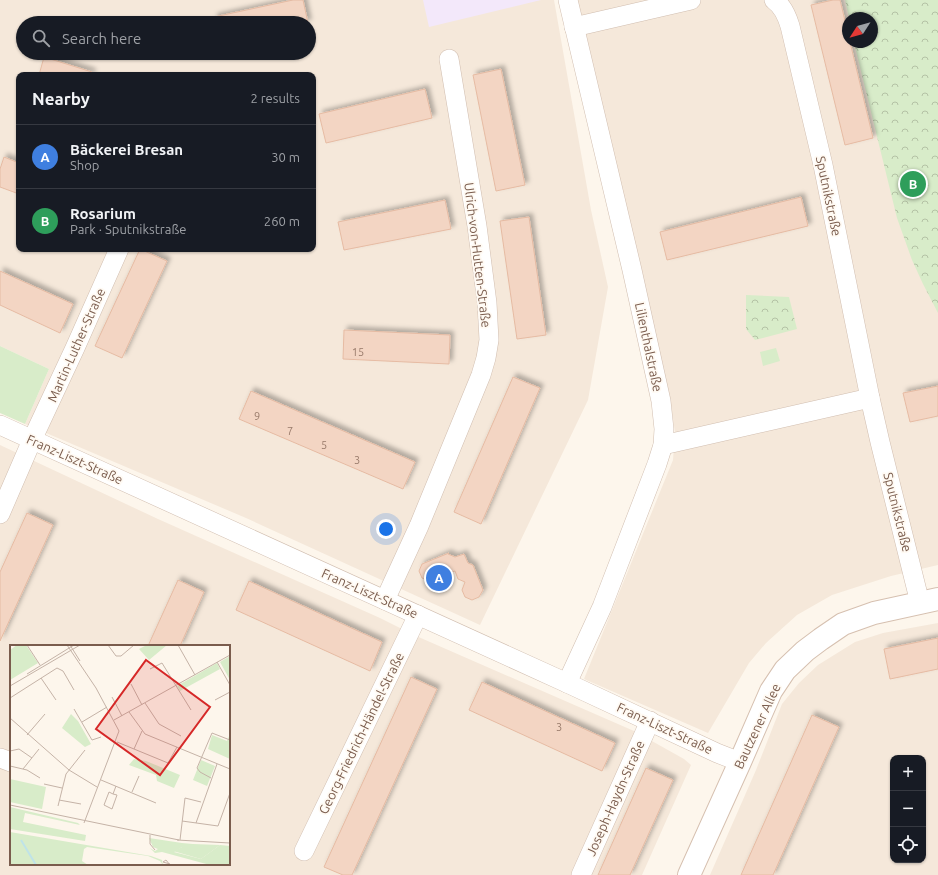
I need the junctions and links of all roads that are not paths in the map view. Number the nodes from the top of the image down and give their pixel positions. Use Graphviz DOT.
graph roads {
  1 [pos="568,0"];
  2 [pos="691,0"];
  3 [pos="774,0"];
  4 [pos="574,27"];
  5 [pos="448,59"];
  6 [pos="118,252"];
  7 [pos="870,398"];
  8 [pos="0,425"];
  9 [pos="32,440"];
  10 [pos="663,445"];
  11 [pos="0,514"];
  12 [pos="385,600"];
  13 [pos="929,601"];
  14 [pos="418,615"];
  15 [pos="567,683"];
  16 [pos="650,721"];
  17 [pos="0,758"];
  18 [pos="10,762"];
  19 [pos="740,762"];
  20 [pos="304,851"];
  21 [pos="581,875"];
  22 [pos="689,875"];
  1 -- 4 [label="street, Lilienthalstraße"];
  2 -- 4 [label="street"];
  3 -- 7 [label="street, Sputnikstraße"];
  4 -- 10 [label="street, Lilienthalstraße"];
  5 -- 12 [label="street, Ulrich-von-Hutten-Straße"];
  6 -- 9 [label="street, Martin-Luther-Straße"];
  7 -- 10 [label="street"];
  7 -- 13 [label="street, Sputnikstraße"];
  8 -- 9 [label="street, Franz-Liszt-Straße"];
  9 -- 11 [label="street, Martin-Luther-Straße"];
  9 -- 12 [label="street, Franz-Liszt-Straße"];
  10 -- 15 [label="street, Lilienthalstraße"];
  12 -- 14 [label="street, Franz-Liszt-Straße"];
  13 -- 19 [label="street, Bautzener Allee"];
  14 -- 15 [label="street, Franz-Liszt-Straße"];
  14 -- 20 [label="street, Georg-Friedrich-Händel-Straße"];
  15 -- 16 [label="street, Franz-Liszt-Straße"];
  16 -- 19 [label="street, Franz-Liszt-Straße"];
  16 -- 21 [label="street, Joseph-Haydn-Straße"];
  17 -- 18 [label="street"];
  19 -- 22 [label="street, Bautzener Allee"];
}
